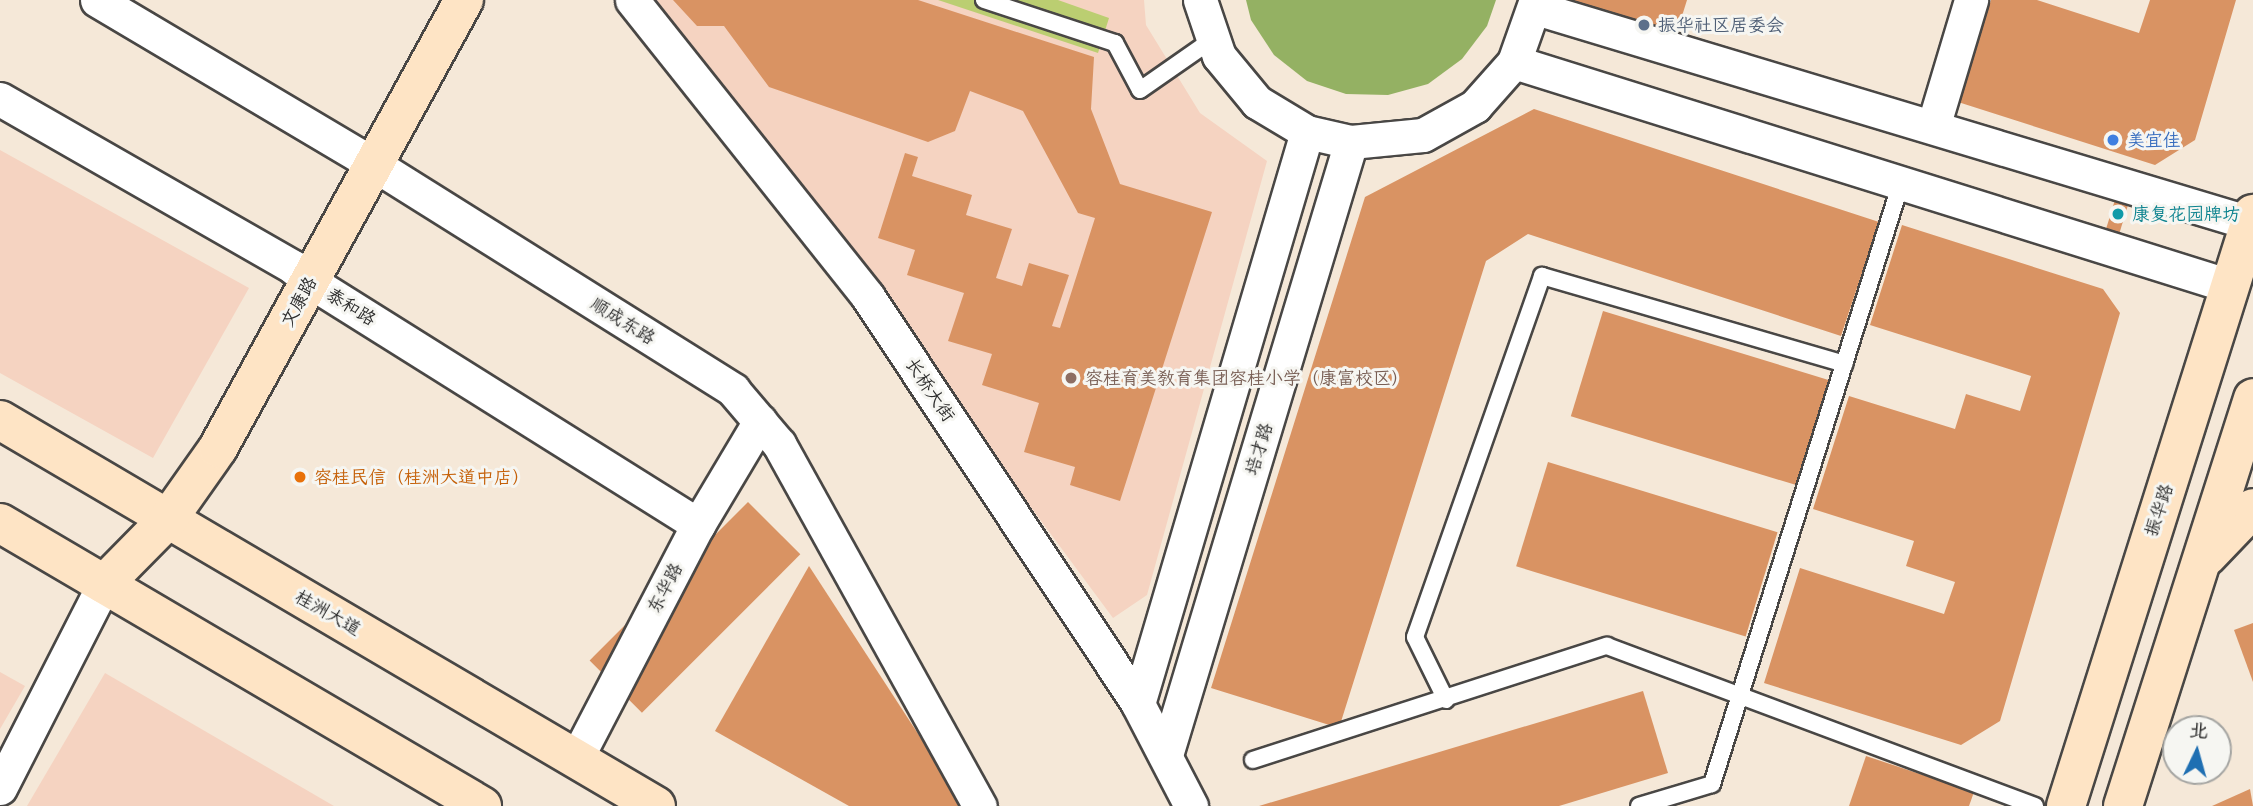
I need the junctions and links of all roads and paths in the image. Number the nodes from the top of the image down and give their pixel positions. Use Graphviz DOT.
graph roads {
  1 [pos="97,0"];
  2 [pos="464,0"];
  3 [pos="632,0"];
  4 [pos="984,0"];
  5 [pos="1200,0"];
  6 [pos="1971,0"];
  7 [pos="1536,4"];
  8 [pos="1213,39"];
  9 [pos="1514,62"];
  10 [pos="0,99"];
  11 [pos="1933,127"];
  12 [pos="1307,132"];
  13 [pos="1351,142"];
  14 [pos="375,165"];
  15 [pos="1901,183"];
  16 [pos="2251,218"];
  17 [pos="311,282"];
  18 [pos="2230,286"];
  19 [pos="1844,364"];
  20 [pos="2253,398"];
  21 [pos="0,420"];
  22 [pos="760,421"];
  23 [pos="2253,508"];
  24 [pos="168,519"];
  25 [pos="0,523"];
  26 [pos="698,525"];
  27 [pos="2201,563"];
  28 [pos="104,584"];
  29 [pos="1740,694"];
  30 [pos="1446,700"];
  31 [pos="1138,704"];
  32 [pos="1166,755"];
  33 [pos="576,759"];
  34 [pos="1252,760"];
  35 [pos="0,788"];
  36 [pos="481,806"];
  37 [pos="656,806"];
  38 [pos="980,806"];
  39 [pos="1191,806"];
  40 [pos="1639,806"];
  41 [pos="2035,806"];
  42 [pos="2066,806"];
  43 [pos="2123,806"];
  1 -- 14 [label="street, 顺成东路"];
  2 -- 14 [label="main road, 文康路"];
  3 -- 31 [label="street, 长桥大街"];
  4 -- 8 [label="lane"];
  5 -- 8 [label="street"];
  6 -- 11 [label="street"];
  7 -- 9 [label="street"];
  7 -- 11 [label="street"];
  8 -- 12 [label="street"];
  9 -- 13 [label="street"];
  9 -- 15 [label="street"];
  10 -- 17 [label="street, 泰和路"];
  11 -- 16 [label="street"];
  12 -- 13 [label="street"];
  12 -- 31 [label="street"];
  13 -- 32 [label="street, 培才路"];
  14 -- 17 [label="main road, 文康路"];
  14 -- 22 [label="street, 顺成东路"];
  15 -- 18 [label="street"];
  15 -- 19 [label="lane"];
  16 -- 18 [label="main road, 振华路"];
  17 -- 24 [label="main road, 文康路"];
  17 -- 26 [label="street, 泰和路"];
  18 -- 42 [label="main road, 振华路"];
  19 -- 29 [label="lane"];
  19 -- 30 [label="lane"];
  20 -- 27 [label="main road"];
  21 -- 24 [label="main road, 桂洲大道"];
  22 -- 26 [label="street, 东华路"];
  22 -- 38 [label="street, 顺成东路"];
  23 -- 27 [label="main road"];
  24 -- 28 [label="main road, 文康路"];
  24 -- 33 [label="main road, 桂洲大道"];
  25 -- 28 [label="main road"];
  26 -- 33 [label="street, 东华路"];
  27 -- 43 [label="main road"];
  28 -- 35 [label="street"];
  28 -- 36 [label="main road"];
  29 -- 30 [label="lane"];
  29 -- 40 [label="lane"];
  29 -- 41 [label="lane"];
  30 -- 34 [label="lane"];
  31 -- 32 [label="street, 长桥大街"];
  32 -- 39 [label="street, 长桥大街"];
  33 -- 37 [label="main road, 桂洲大道"];
}
